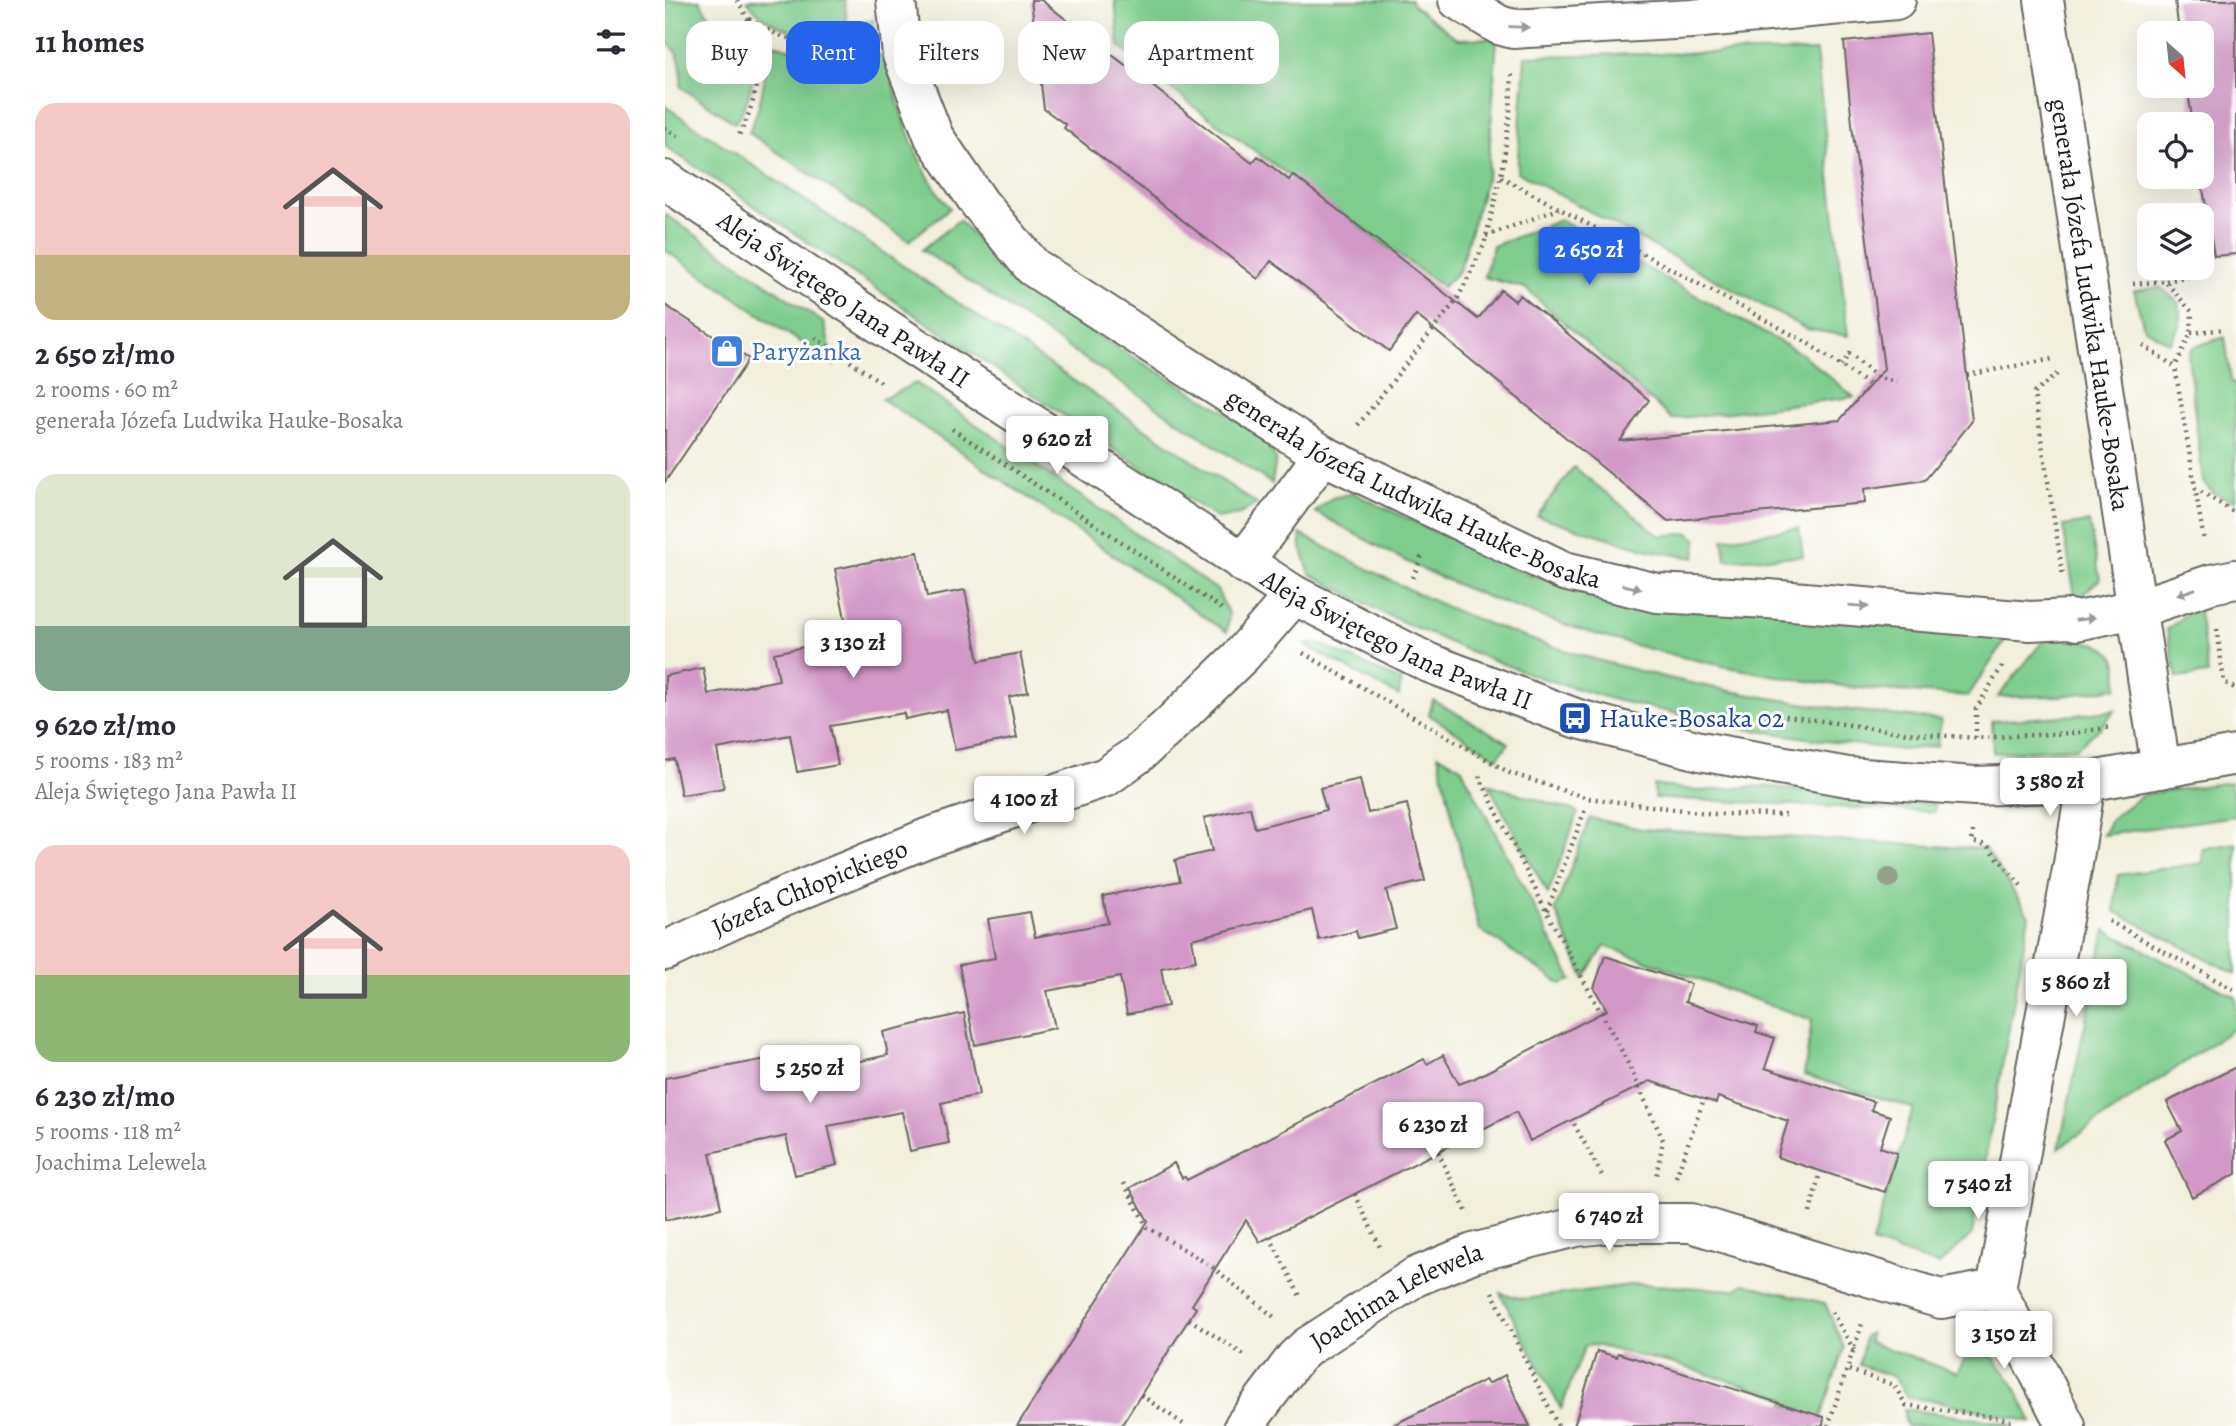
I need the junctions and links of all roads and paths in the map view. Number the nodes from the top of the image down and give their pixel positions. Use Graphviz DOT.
graph roads {
  1 [pos="737,0"];
  2 [pos="896,0"];
  3 [pos="1458,0"];
  4 [pos="1896,0"];
  5 [pos="2043,0"];
  6 [pos="750,19"];
  7 [pos="899,21"];
  8 [pos="1513,29"];
  9 [pos="894,41"];
  10 [pos="913,84"];
  11 [pos="737,139"];
  12 [pos="1501,177"];
  13 [pos="665,180"];
  14 [pos="1559,208"];
  15 [pos="1486,236"];
  16 [pos="2170,280"];
  17 [pos="2165,281"];
  18 [pos="2130,285"];
  19 [pos="2224,329"];
  20 [pos="2191,333"];
  21 [pos="2065,357"];
  22 [pos="1841,366"];
  23 [pos="2175,367"];
  24 [pos="1967,375"];
  25 [pos="1896,382"];
  26 [pos="1869,385"];
  27 [pos="1365,435"];
  28 [pos="1323,455"];
  29 [pos="2195,488"];
  30 [pos="2198,505"];
  31 [pos="2236,511"];
  32 [pos="2199,514"];
  33 [pos="1426,543"];
  34 [pos="1243,563"];
  35 [pos="1413,578"];
  36 [pos="2236,579"];
  37 [pos="1294,595"];
  38 [pos="2136,609"];
  39 [pos="2215,618"];
  40 [pos="2030,621"];
  41 [pos="2236,689"];
  42 [pos="1976,738"];
  43 [pos="2236,755"];
  44 [pos="2161,769"];
  45 [pos="1479,776"];
  46 [pos="2086,782"];
  47 [pos="1586,807"];
  48 [pos="1973,823"];
  49 [pos="2026,892"];
  50 [pos="1547,913"];
  51 [pos="2107,920"];
  52 [pos="665,951"];
  53 [pos="2236,991"];
  54 [pos="1704,1099"];
  55 [pos="1574,1124"];
  56 [pos="1438,1152"];
  57 [pos="1819,1177"];
  58 [pos="1656,1181"];
  59 [pos="1123,1183"];
  60 [pos="1674,1183"];
  61 [pos="1607,1184"];
  62 [pos="1355,1194"];
  63 [pos="1470,1218"];
  64 [pos="1808,1222"];
  65 [pos="1270,1237"];
  66 [pos="1381,1249"];
  67 [pos="1996,1289"];
  68 [pos="1494,1296"];
  69 [pos="1831,1307"];
  70 [pos="1305,1308"];
  71 [pos="1189,1319"];
  72 [pos="1862,1323"];
  73 [pos="1283,1324"];
  74 [pos="1855,1350"];
  75 [pos="1247,1357"];
  76 [pos="1849,1370"];
  77 [pos="1141,1395"];
  78 [pos="2024,1425"];
  79 [pos="1186,1426"];
  80 [pos="1244,1426"];
  81 [pos="1558,1426"];
  82 [pos="1828,1426"];
  83 [pos="2066,1426"];
  1 -- 6 [label="path"];
  2 -- 7 [label="street, generała Józefa Ludwika Hauke-Bosaka"];
  3 -- 8 [label="street"];
  8 -- 4 [label="street, one-way"];
  5 -- 38 [label="street, generała Józefa Ludwika Hauke-Bosaka"];
  6 -- 9 [label="path"];
  6 -- 11 [label="path"];
  8 -- 12 [label="path"];
  10 -- 28 [label="street, generała Józefa Ludwika Hauke-Bosaka"];
  12 -- 14 [label="path"];
  12 -- 15 [label="path"];
  13 -- 34 [label="street, Aleja Świętego Jana Pawła II"];
  14 -- 15 [label="path"];
  14 -- 22 [label="path"];
  15 -- 27 [label="path"];
  16 -- 17 [label="path"];
  17 -- 18 [label="path"];
  17 -- 20 [label="path"];
  19 -- 20 [label="path"];
  20 -- 23 [label="path"];
  21 -- 24 [label="path"];
  22 -- 25 [label="path"];
  22 -- 26 [label="path"];
  28 -- 34 [label="street"];
  28 -- 40 [label="street, generała Józefa Ludwika Hauke-Bosaka, one-way"];
  29 -- 31 [label="path"];
  30 -- 32 [label="path"];
  33 -- 35 [label="path"];
  34 -- 37 [label="street, Aleja Świętego Jana Pawła II"];
  36 -- 38 [label="street, one-way"];
  37 -- 46 [label="street, Aleja Świętego Jana Pawła II"];
  37 -- 52 [label="street, Józefa Chłopickiego"];
  40 -- 38 [label="street, generała Józefa Ludwika Hauke-Bosaka, one-way"];
  38 -- 44 [label="street, generała Józefa Ludwika Hauke-Bosaka"];
  39 -- 41 [label="path"];
  40 -- 42 [label="path"];
  43 -- 44 [label="street, Aleja Świętego Jana Pawła II"];
  44 -- 46 [label="street, Aleja Świętego Jana Pawła II"];
  45 -- 50 [label="path"];
  46 -- 67 [label="street"];
  47 -- 50 [label="path"];
  48 -- 49 [label="path"];
  50 -- 58 [label="path"];
  51 -- 53 [label="path"];
  54 -- 60 [label="path"];
  55 -- 61 [label="path"];
  56 -- 63 [label="path"];
  57 -- 64 [label="path"];
  59 -- 73 [label="path"];
  62 -- 66 [label="path"];
  65 -- 70 [label="path"];
  67 -- 80 [label="street, Joachima Lelewela"];
  67 -- 83 [label="street"];
  68 -- 81 [label="path"];
  69 -- 74 [label="path"];
  71 -- 75 [label="path"];
  72 -- 74 [label="path"];
  74 -- 76 [label="path"];
  76 -- 78 [label="path"];
  76 -- 82 [label="path"];
  77 -- 79 [label="path"];
}
